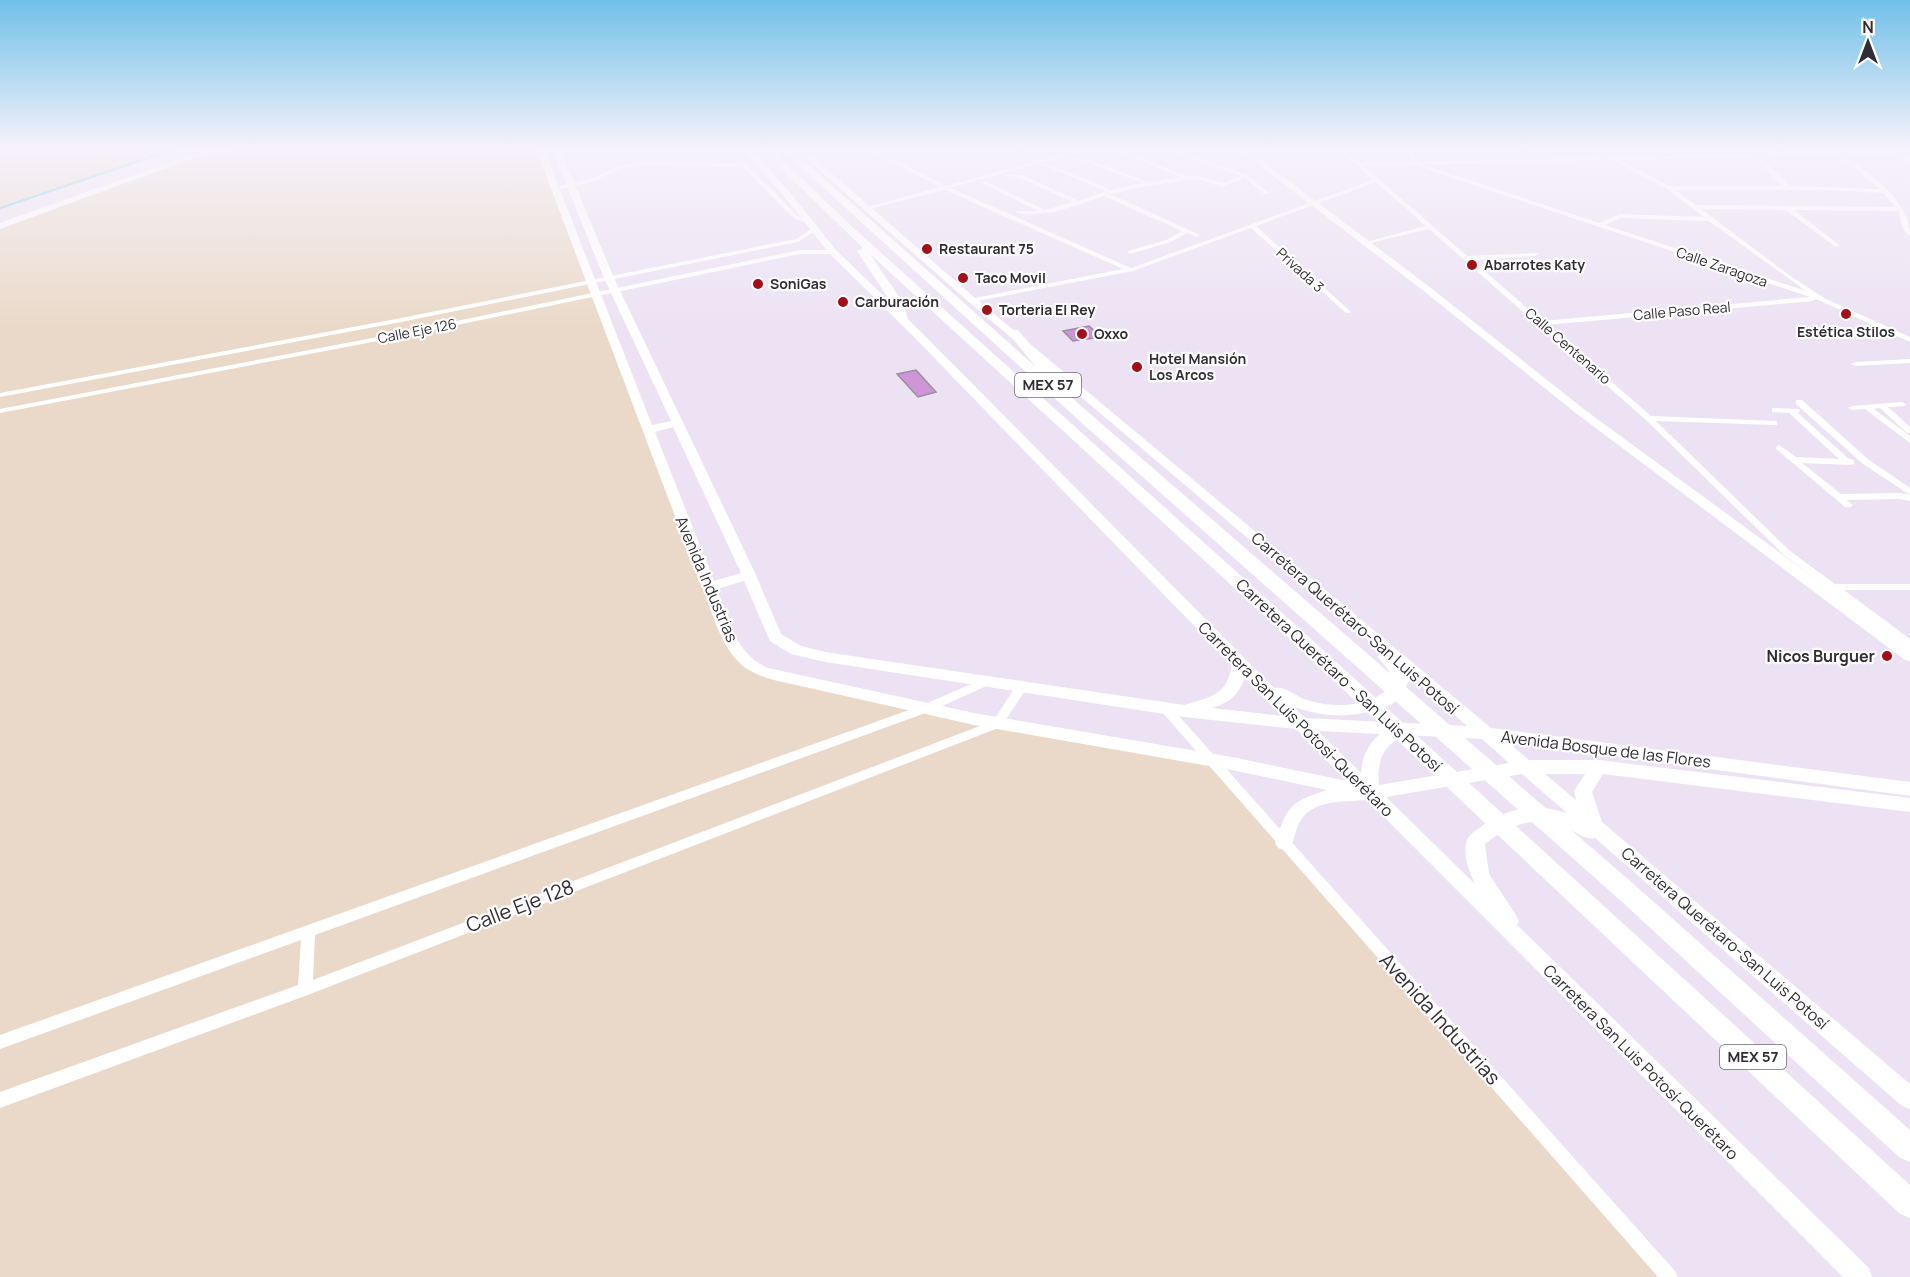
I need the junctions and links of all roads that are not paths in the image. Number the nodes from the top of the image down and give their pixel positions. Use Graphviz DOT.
graph roads {
  1 [pos="865,208"];
  2 [pos="1788,208"];
  3 [pos="21,209"];
  4 [pos="46,209"];
  5 [pos="563,209"];
  6 [pos="581,209"];
  7 [pos="788,209"];
  8 [pos="798,209"];
  9 [pos="827,209"];
  10 [pos="850,209"];
  11 [pos="893,209"];
  12 [pos="1000,209"];
  13 [pos="1003,209"];
  14 [pos="1034,209"];
  15 [pos="1053,209"];
  16 [pos="1141,209"];
  17 [pos="1302,209"];
  18 [pos="1320,209"];
  19 [pos="1410,209"];
  20 [pos="1550,209"];
  21 [pos="1697,209"];
  22 [pos="1854,209"];
  23 [pos="1900,209"];
  24 [pos="1041,212"];
  25 [pos="1012,213"];
  26 [pos="0,216"];
  27 [pos="876,217"];
  28 [pos="1711,219"];
  29 [pos="844,225"];
  30 [pos="1599,225"];
  31 [pos="0,226"];
  32 [pos="811,226"];
  33 [pos="1253,227"];
  34 [pos="1431,227"];
  35 [pos="1186,230"];
  36 [pos="1197,235"];
  37 [pos="1910,235"];
  38 [pos="782,243"];
  39 [pos="1365,244"];
  40 [pos="1836,245"];
  41 [pos="833,252"];
  42 [pos="1130,252"];
  43 [pos="792,254"];
  44 [pos="1535,254"];
  45 [pos="1467,258"];
  46 [pos="670,265"];
  47 [pos="1131,270"];
  48 [pos="609,278"];
  49 [pos="678,278"];
  50 [pos="594,288"];
  51 [pos="616,291"];
  52 [pos="1822,299"];
  53 [pos="972,300"];
  54 [pos="1348,312"];
  55 [pos="902,319"];
  56 [pos="1541,323"];
  57 [pos="1014,333"];
  58 [pos="1910,340"];
  59 [pos="201,357"];
  60 [pos="1910,361"];
  61 [pos="1855,363"];
  62 [pos="201,371"];
  63 [pos="0,395"];
  64 [pos="1799,402"];
  65 [pos="1902,404"];
  66 [pos="1882,406"];
  67 [pos="1867,407"];
  68 [pos="1852,408"];
  69 [pos="1775,410"];
  70 [pos="0,411"];
  71 [pos="1791,411"];
  72 [pos="1808,411"];
  73 [pos="1649,418"];
  74 [pos="1089,422"];
  75 [pos="676,423"];
  76 [pos="1774,423"];
  77 [pos="647,430"];
  78 [pos="1910,431"];
  79 [pos="1910,440"];
  80 [pos="1779,448"];
  81 [pos="1794,460"];
  82 [pos="1847,462"];
  83 [pos="1866,462"];
  84 [pos="1909,493"];
  85 [pos="1839,497"];
  86 [pos="1848,505"];
  87 [pos="1786,557"];
  88 [pos="749,575"];
  89 [pos="708,587"];
  90 [pos="1833,587"];
  91 [pos="1910,587"];
  92 [pos="1819,588"];
  93 [pos="1359,624"];
  94 [pos="1910,645"];
  95 [pos="1910,656"];
  96 [pos="1240,664"];
  97 [pos="987,681"];
  98 [pos="1257,681"];
  99 [pos="1022,686"];
  100 [pos="927,708"];
  101 [pos="1166,709"];
  102 [pos="1184,711"];
  103 [pos="997,724"];
  104 [pos="1302,724"];
  105 [pos="1404,727"];
  106 [pos="1483,733"];
  107 [pos="1212,759"];
  108 [pos="1523,767"];
  109 [pos="1599,767"];
  110 [pos="1910,789"];
  111 [pos="1371,793"];
  112 [pos="1910,805"];
  113 [pos="1595,828"];
  114 [pos="1284,843"];
  115 [pos="1626,853"];
  116 [pos="308,931"];
  117 [pos="1535,957"];
  118 [pos="305,988"];
  119 [pos="0,1042"];
  120 [pos="1910,1098"];
  121 [pos="0,1100"];
  122 [pos="1910,1148"];
  123 [pos="1910,1204"];
  124 [pos="1669,1277"];
  125 [pos="1860,1277"];
  1 -- 27 [label="main road, Carretera Querétaro-San Luis Potosí"];
  2 -- 40 [label="street"];
  3 -- 26 [label="main road"];
  4 -- 31 [label="main road"];
  5 -- 50 [label="main road, Avenida Industrias"];
  6 -- 48 [label="main road"];
  7 -- 32 [label="street"];
  8 -- 32 [label="main road, Carretera San Luis Potosí-Querétaro"];
  9 -- 29 [label="highway, Carretera Querétaro - San Luis Potosí / MEX 57"];
  10 -- 74 [label="highway, Carretera Querétaro - San Luis Potosí / MEX 57"];
  11 -- 27 [label="street"];
  12 -- 25 [label="street"];
  13 -- 25 [label="street"];
  14 -- 24 [label="street"];
  15 -- 24 [label="street"];
  16 -- 35 [label="street"];
  17 -- 33 [label="street"];
  18 -- 39 [label="main road"];
  19 -- 34 [label="street, Calle Centenario"];
  20 -- 30 [label="street, Calle Zaragoza"];
  21 -- 28 [label="street"];
  22 -- 23 [label="street"];
  23 -- 37 [label="street"];
  24 -- 25 [label="street"];
  25 -- 47 [label="street"];
  27 -- 53 [label="main road, Carretera Querétaro-San Luis Potosí"];
  28 -- 30 [label="street"];
  28 -- 52 [label="street"];
  29 -- 55 [label="highway"];
  29 -- 123 [label="highway, Carretera Querétaro - San Luis Potosí / MEX 57"];
  30 -- 52 [label="street, Calle Zaragoza"];
  32 -- 38 [label="street, Calle Eje 126"];
  32 -- 41 [label="main road, Carretera San Luis Potosí-Querétaro"];
  33 -- 47 [label="street"];
  33 -- 54 [label="street, Privada 3"];
  34 -- 39 [label="street"];
  34 -- 45 [label="street, Calle Centenario"];
  35 -- 36 [label="street"];
  35 -- 42 [label="street"];
  38 -- 43 [label="street"];
  38 -- 46 [label="street, Calle Eje 126"];
  39 -- 87 [label="main road"];
  41 -- 43 [label="street, Calle Eje 126"];
  41 -- 55 [label="main road, Carretera San Luis Potosí-Querétaro"];
  43 -- 49 [label="street, Calle Eje 126"];
  44 -- 45 [label="street"];
  45 -- 56 [label="street, Calle Centenario"];
  46 -- 48 [label="street, Calle Eje 126"];
  46 -- 49 [label="street"];
  47 -- 53 [label="street"];
  48 -- 50 [label="street, Calle Eje 126"];
  48 -- 51 [label="main road"];
  49 -- 51 [label="street, Calle Eje 126"];
  50 -- 51 [label="street, Calle Eje 126"];
  50 -- 59 [label="street, Calle Eje 126"];
  50 -- 62 [label="street, Calle Eje 126"];
  50 -- 77 [label="main road, Avenida Industrias"];
  51 -- 75 [label="main road"];
  52 -- 56 [label="street, Calle Paso Real"];
  52 -- 58 [label="street"];
  53 -- 57 [label="main road, Carretera Querétaro-San Luis Potosí"];
  55 -- 96 [label="main road, Carretera San Luis Potosí-Querétaro"];
  56 -- 73 [label="street, Calle Centenario"];
  57 -- 74 [label="highway"];
  57 -- 93 [label="main road, Carretera Querétaro-San Luis Potosí"];
  59 -- 62 [label="street"];
  59 -- 63 [label="street, Calle Eje 126"];
  60 -- 61 [label="street"];
  62 -- 70 [label="street, Calle Eje 126"];
  64 -- 72 [label="street"];
  65 -- 66 [label="street"];
  66 -- 67 [label="street"];
  66 -- 78 [label="street"];
  67 -- 68 [label="street"];
  67 -- 79 [label="street"];
  69 -- 71 [label="street"];
  71 -- 72 [label="street"];
  71 -- 82 [label="street"];
  72 -- 83 [label="street"];
  73 -- 76 [label="street"];
  73 -- 87 [label="street, Calle Centenario"];
  74 -- 122 [label="highway, Carretera Querétaro - San Luis Potosí / MEX 57"];
  75 -- 77 [label="main road"];
  75 -- 88 [label="main road"];
  77 -- 89 [label="main road, Avenida Industrias"];
  80 -- 81 [label="street"];
  81 -- 82 [label="street"];
  81 -- 85 [label="street"];
  82 -- 83 [label="street"];
  83 -- 84 [label="street"];
  84 -- 85 [label="street"];
  85 -- 86 [label="street"];
  87 -- 90 [label="street, Calle Centenario"];
  87 -- 92 [label="main road"];
  88 -- 89 [label="main road"];
  88 -- 97 [label="main road"];
  89 -- 100 [label="main road, Avenida Industrias"];
  90 -- 91 [label="street"];
  90 -- 92 [label="street"];
  90 -- 94 [label="street, Calle Centenario"];
  92 -- 95 [label="main road"];
  93 -- 98 [label="main road"];
  93 -- 106 [label="main road, Carretera Querétaro-San Luis Potosí"];
  96 -- 98 [label="main road, Carretera San Luis Potosí-Querétaro"];
  96 -- 102 [label="main road"];
  97 -- 99 [label="main road"];
  97 -- 100 [label="street"];
  98 -- 104 [label="main road, Carretera San Luis Potosí-Querétaro"];
  99 -- 101 [label="main road"];
  99 -- 103 [label="street"];
  100 -- 103 [label="main road, Avenida Industrias"];
  100 -- 116 [label="street"];
  101 -- 102 [label="main road"];
  101 -- 107 [label="street, Avenida Industrias"];
  102 -- 104 [label="main road"];
  103 -- 107 [label="main road, Avenida Industrias"];
  103 -- 118 [label="street, Calle Eje 128"];
  104 -- 105 [label="main road, Avenida Bosque de las Flores"];
  104 -- 111 [label="main road, Carretera San Luis Potosí-Querétaro"];
  105 -- 106 [label="main road, Avenida Bosque de las Flores"];
  105 -- 111 [label="main road"];
  106 -- 108 [label="main road, Carretera Querétaro-San Luis Potosí"];
  106 -- 110 [label="main road, Avenida Bosque de las Flores"];
  107 -- 111 [label="main road, Avenida Industrias"];
  107 -- 114 [label="street, Avenida Industrias"];
  108 -- 109 [label="main road, Avenida Bosque de las Flores"];
  108 -- 111 [label="main road, Avenida Bosque de las Flores"];
  108 -- 113 [label="main road, Carretera Querétaro-San Luis Potosí"];
  109 -- 112 [label="main road, Avenida Bosque de las Flores"];
  109 -- 113 [label="main road"];
  111 -- 114 [label="main road, Avenida Bosque de las Flores"];
  111 -- 117 [label="main road, Carretera San Luis Potosí-Querétaro"];
  113 -- 115 [label="main road, Carretera Querétaro-San Luis Potosí"];
  114 -- 124 [label="street, Avenida Industrias"];
  115 -- 117 [label="main road"];
  115 -- 120 [label="main road, Carretera Querétaro-San Luis Potosí"];
  116 -- 118 [label="street"];
  116 -- 119 [label="street"];
  117 -- 125 [label="main road, Carretera San Luis Potosí-Querétaro"];
  118 -- 121 [label="street, Calle Eje 128"];
}
